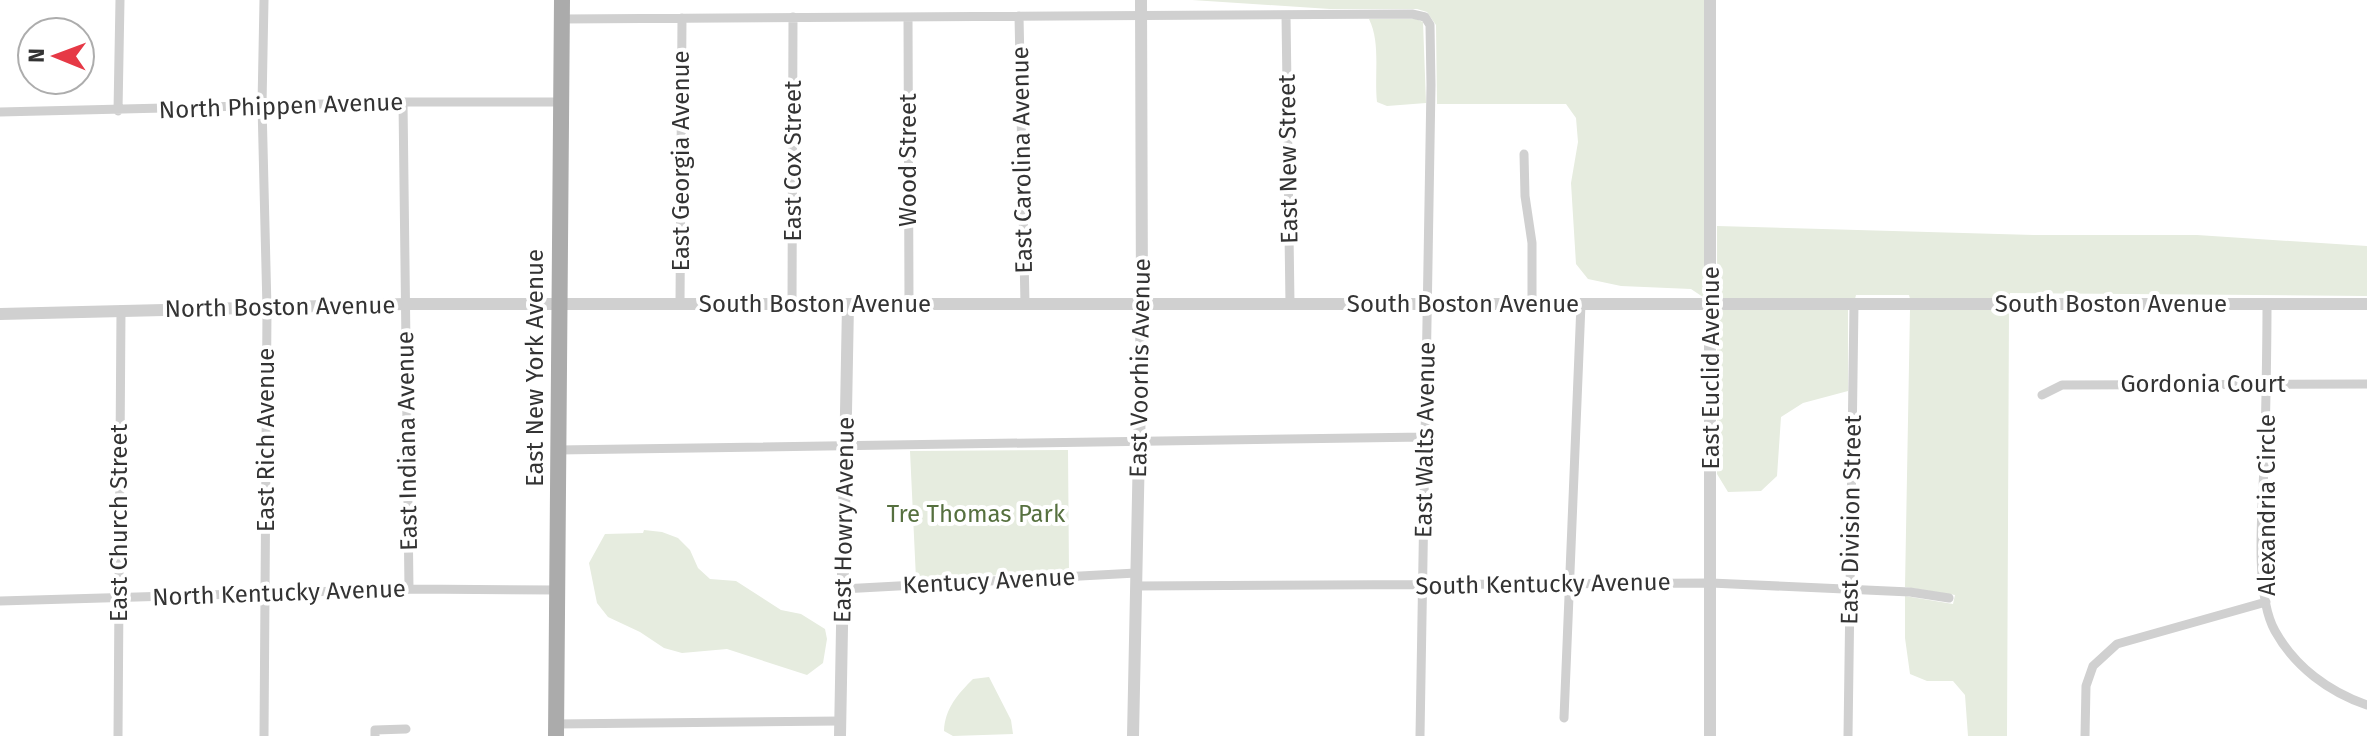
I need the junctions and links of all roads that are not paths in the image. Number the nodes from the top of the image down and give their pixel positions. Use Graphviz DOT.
graph roads {
  1 [pos="120,0"];
  2 [pos="264,0"];
  3 [pos="562,0"];
  4 [pos="1141,0"];
  5 [pos="1710,0"];
  6 [pos="1141,15"];
  7 [pos="1286,15"];
  8 [pos="1019,16"];
  9 [pos="793,17"];
  10 [pos="908,17"];
  11 [pos="682,18"];
  12 [pos="562,19"];
  13 [pos="403,102"];
  14 [pos="561,102"];
  15 [pos="262,105"];
  16 [pos="118,111"];
  17 [pos="0,112"];
  18 [pos="1524,154"];
  19 [pos="406,304"];
  20 [pos="560,304"];
  21 [pos="680,304"];
  22 [pos="792,304"];
  23 [pos="848,304"];
  24 [pos="909,304"];
  25 [pos="1025,304"];
  26 [pos="1142,304"];
  27 [pos="1290,304"];
  28 [pos="1428,304"];
  29 [pos="1532,304"];
  30 [pos="1581,304"];
  31 [pos="1711,304"];
  32 [pos="1854,304"];
  33 [pos="2267,304"];
  34 [pos="2367,304"];
  35 [pos="267,309"];
  36 [pos="121,310"];
  37 [pos="0,314"];
  38 [pos="2267,384"];
  39 [pos="2367,384"];
  40 [pos="2042,395"];
  41 [pos="1425,437"];
  42 [pos="1139,442"];
  43 [pos="846,445"];
  44 [pos="558,450"];
  45 [pos="1136,580"];
  46 [pos="1571,583"];
  47 [pos="1711,583"];
  48 [pos="1423,586"];
  49 [pos="409,589"];
  50 [pos="842,589"];
  51 [pos="1851,589"];
  52 [pos="557,590"];
  53 [pos="265,595"];
  54 [pos="118,598"];
  55 [pos="1949,598"];
  56 [pos="0,601"];
  57 [pos="2266,602"];
  58 [pos="2367,705"];
  59 [pos="1564,718"];
  60 [pos="840,721"];
  61 [pos="406,729"];
  62 [pos="556,730"];
  63 [pos="118,736"];
  64 [pos="264,736"];
  65 [pos="375,736"];
  66 [pos="840,736"];
  67 [pos="1133,736"];
  68 [pos="1420,736"];
  69 [pos="1710,736"];
  70 [pos="1848,736"];
  71 [pos="2085,736"];
  1 -- 16 [label="street"];
  2 -- 15 [label="street, East Rich Avenue"];
  3 -- 12 [label="main road, East New York Avenue"];
  4 -- 6 [label="street, East Voorhis Avenue"];
  5 -- 31 [label="street, East Euclid Avenue"];
  6 -- 7 [label="street"];
  6 -- 8 [label="street"];
  6 -- 26 [label="street, East Voorhis Avenue"];
  7 -- 27 [label="street, East New Street"];
  7 -- 28 [label="street, East Walts Avenue"];
  8 -- 10 [label="street"];
  8 -- 25 [label="street, East Carolina Avenue"];
  9 -- 10 [label="street"];
  9 -- 11 [label="street"];
  9 -- 22 [label="street, East Cox Street"];
  10 -- 24 [label="street, Wood Street"];
  11 -- 12 [label="street"];
  11 -- 21 [label="street, East Georgia Avenue"];
  12 -- 14 [label="main road, East New York Avenue"];
  13 -- 14 [label="street, North Phippen Avenue"];
  13 -- 15 [label="street, North Phippen Avenue"];
  13 -- 19 [label="street, East Indiana Avenue"];
  14 -- 20 [label="main road, East New York Avenue"];
  15 -- 16 [label="street, North Phippen Avenue"];
  15 -- 35 [label="street, East Rich Avenue"];
  16 -- 17 [label="street, North Phippen Avenue"];
  18 -- 29 [label="street"];
  19 -- 20 [label="street, North Boston Avenue"];
  19 -- 35 [label="street, North Boston Avenue"];
  19 -- 49 [label="street, East Indiana Avenue"];
  20 -- 21 [label="street, South Boston Avenue"];
  20 -- 44 [label="main road, East New York Avenue"];
  21 -- 22 [label="street, South Boston Avenue"];
  22 -- 23 [label="street, South Boston Avenue"];
  23 -- 24 [label="street, South Boston Avenue"];
  23 -- 43 [label="street, East Howry Avenue"];
  24 -- 25 [label="street, South Boston Avenue"];
  25 -- 26 [label="street, South Boston Avenue"];
  26 -- 27 [label="street, South Boston Avenue"];
  26 -- 42 [label="street, East Voorhis Avenue"];
  27 -- 28 [label="street, South Boston Avenue"];
  28 -- 29 [label="street, South Boston Avenue"];
  28 -- 41 [label="street, East Walts Avenue"];
  29 -- 30 [label="street, South Boston Avenue"];
  30 -- 31 [label="street, South Boston Avenue"];
  30 -- 46 [label="street"];
  31 -- 32 [label="street, South Boston Avenue"];
  31 -- 47 [label="street, East Euclid Avenue"];
  32 -- 33 [label="street, South Boston Avenue"];
  32 -- 51 [label="street, East Division Street"];
  33 -- 34 [label="street, South Boston Avenue"];
  33 -- 38 [label="street, Alexandria Circle"];
  35 -- 36 [label="street, North Boston Avenue"];
  35 -- 53 [label="street, East Rich Avenue"];
  36 -- 37 [label="street, North Boston Avenue"];
  36 -- 54 [label="street, East Church Street"];
  38 -- 39 [label="street, Gordonia Court"];
  38 -- 40 [label="street, Gordonia Court"];
  38 -- 57 [label="street, Alexandria Circle"];
  41 -- 42 [label="street"];
  41 -- 48 [label="street, East Walts Avenue"];
  42 -- 43 [label="street"];
  42 -- 45 [label="street, East Voorhis Avenue"];
  43 -- 44 [label="street"];
  43 -- 50 [label="street, East Howry Avenue"];
  44 -- 52 [label="main road, East New York Avenue"];
  45 -- 48 [label="street, South Kentucky Avenue"];
  45 -- 50 [label="street, Kentucy Avenue"];
  45 -- 67 [label="street, East Voorhis Avenue"];
  46 -- 47 [label="street, South Kentucky Avenue"];
  46 -- 48 [label="street, South Kentucky Avenue"];
  46 -- 59 [label="street"];
  47 -- 51 [label="street, South Kentucky Avenue"];
  47 -- 69 [label="street, East Euclid Avenue"];
  48 -- 68 [label="street, East Walts Avenue"];
  49 -- 52 [label="street, North Kentucky Avenue"];
  49 -- 53 [label="street, North Kentucky Avenue"];
  50 -- 60 [label="street, East Howry Avenue"];
  51 -- 55 [label="street, South Kentucky Avenue"];
  51 -- 70 [label="street, East Division Street"];
  52 -- 62 [label="main road, East New York Avenue"];
  53 -- 54 [label="street, North Kentucky Avenue"];
  53 -- 64 [label="street, East Rich Avenue"];
  54 -- 56 [label="street, North Kentucky Avenue"];
  54 -- 63 [label="street, East Church Street"];
  57 -- 58 [label="street, Alexandria Circle"];
  57 -- 71 [label="street"];
  60 -- 62 [label="street"];
  60 -- 66 [label="street, East Howry Avenue"];
  61 -- 65 [label="street"];
}
